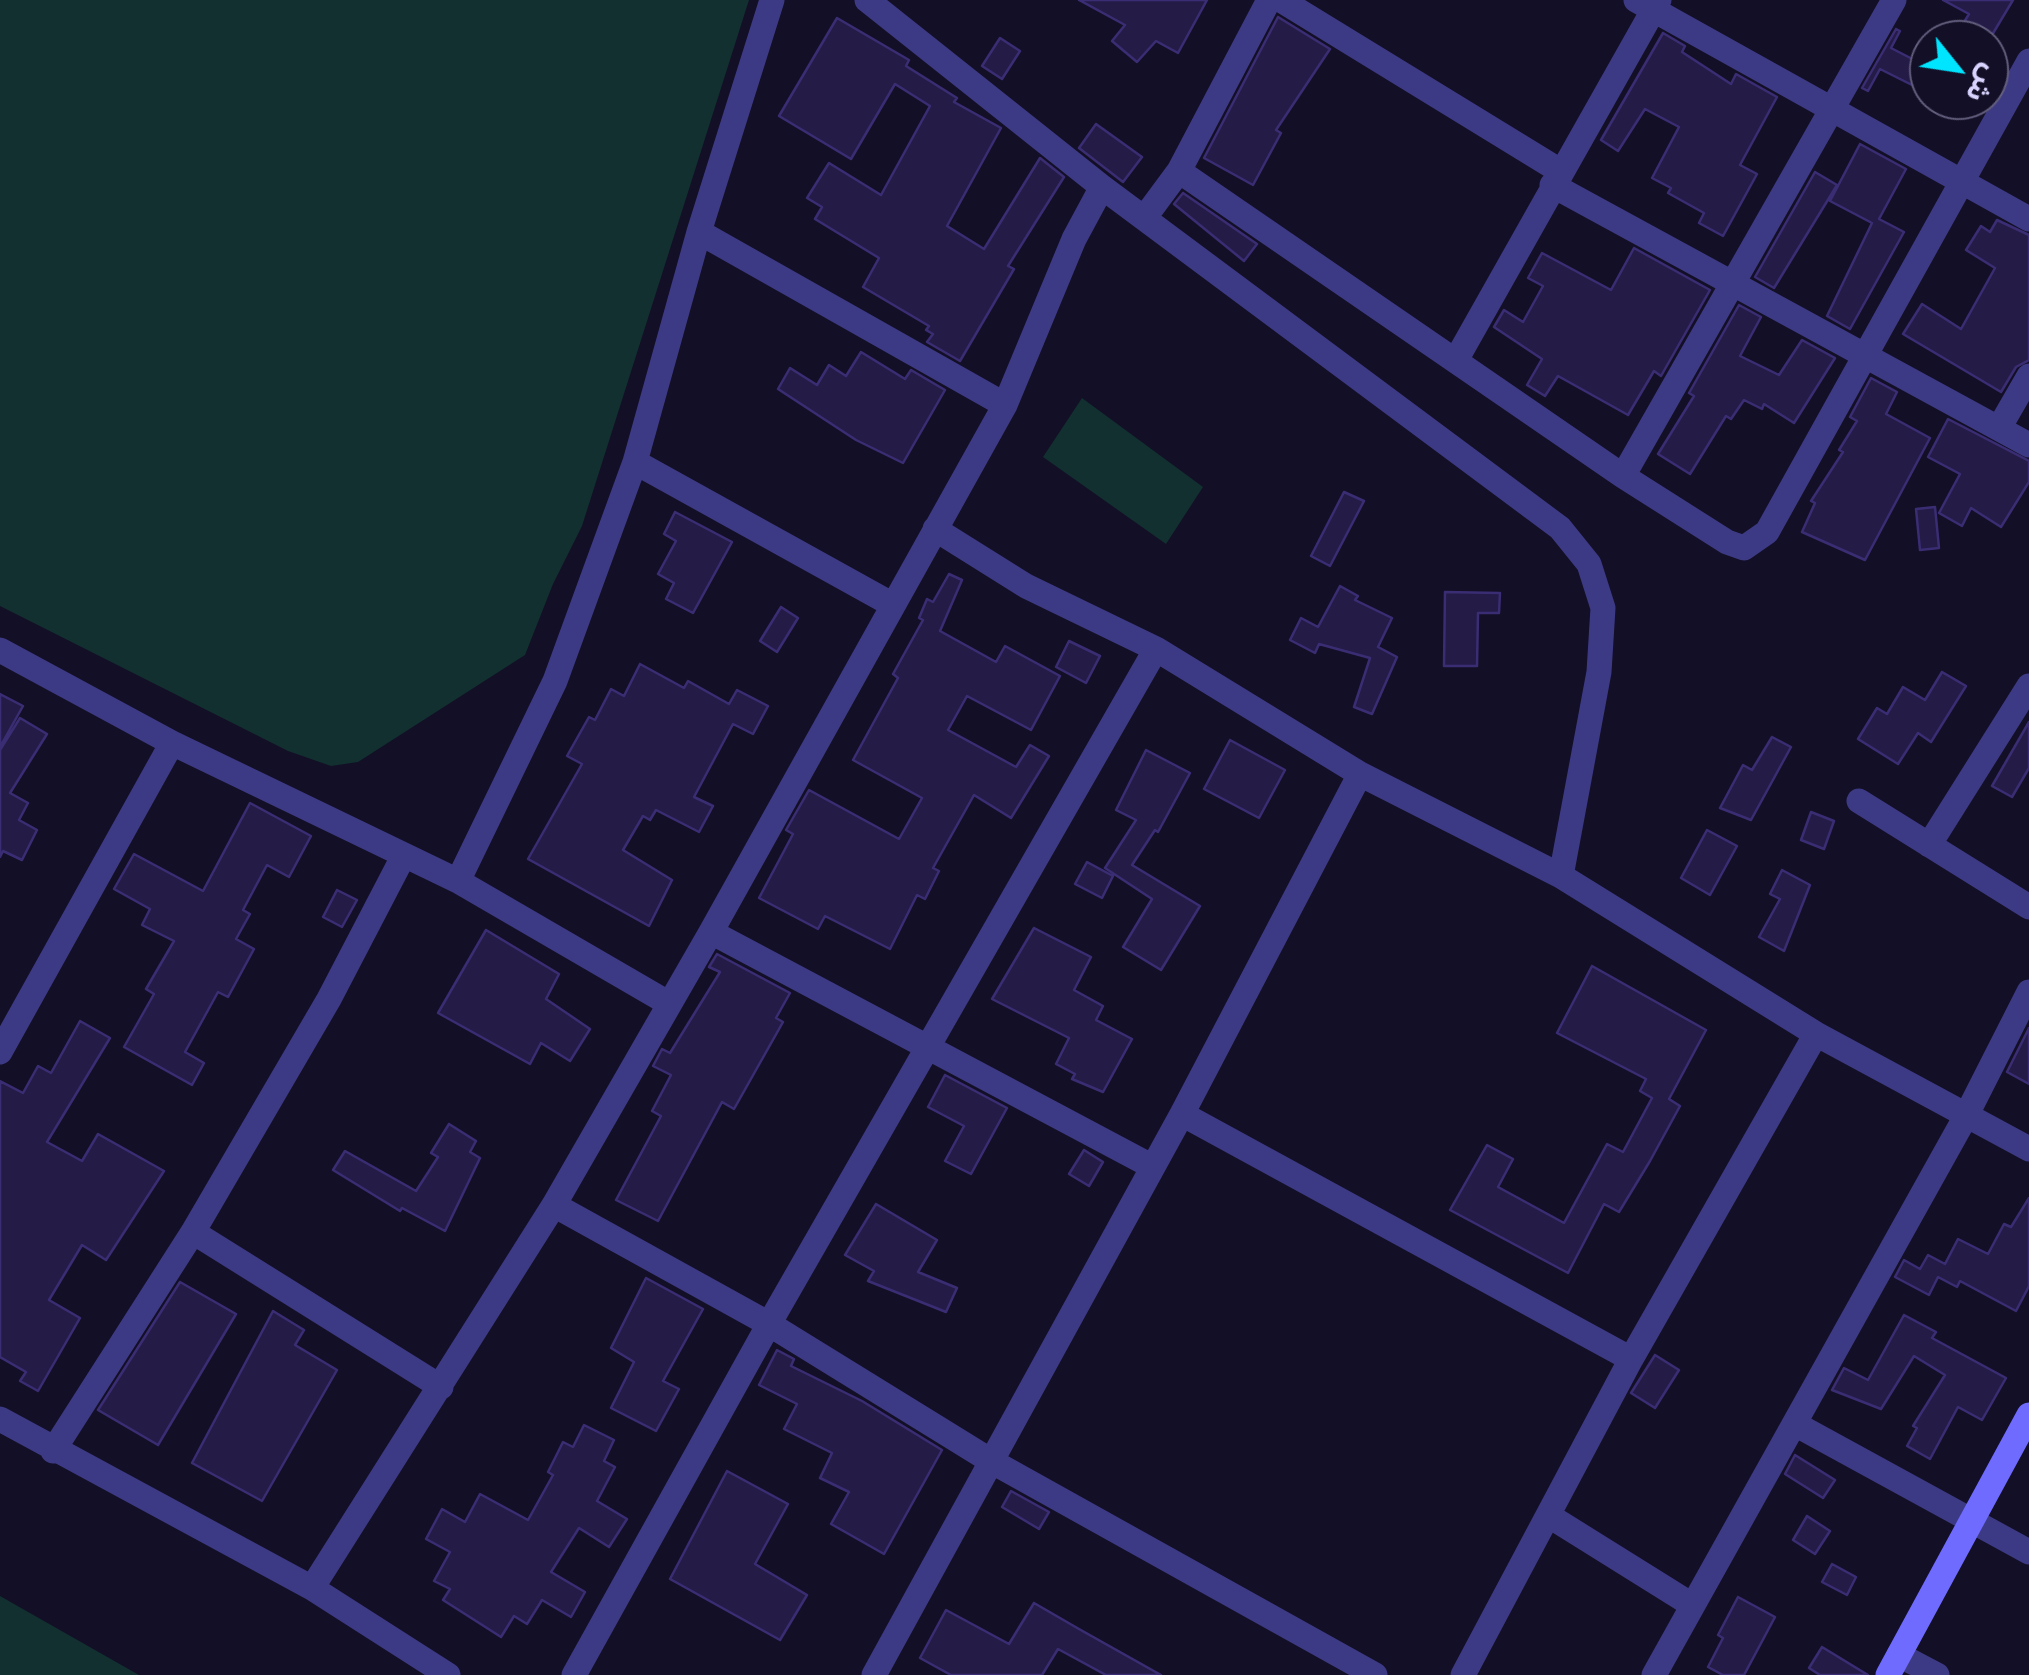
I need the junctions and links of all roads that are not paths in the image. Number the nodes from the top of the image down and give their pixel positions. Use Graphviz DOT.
graph roads {
  1 [pos="772,0"];
  2 [pos="867,0"];
  3 [pos="1269,0"];
  4 [pos="1281,0"];
  5 [pos="1894,0"];
  6 [pos="1650,3"];
  7 [pos="2029,61"];
  8 [pos="1832,108"];
  9 [pos="1179,171"];
  10 [pos="1556,178"];
  11 [pos="1961,181"];
  12 [pos="1102,187"];
  13 [pos="1146,216"];
  14 [pos="2029,219"];
  15 [pos="699,232"];
  16 [pos="1734,282"];
  17 [pos="1865,358"];
  18 [pos="1456,360"];
  19 [pos="2029,376"];
  20 [pos="1005,406"];
  21 [pos="2000,428"];
  22 [pos="2029,445"];
  23 [pos="635,462"];
  24 [pos="1624,476"];
  25 [pos="935,530"];
  26 [pos="893,605"];
  27 [pos="1156,649"];
  28 [pos="0,650"];
  29 [pos="2029,686"];
  30 [pos="172,743"];
  31 [pos="1360,774"];
  32 [pos="1860,801"];
  33 [pos="1929,845"];
  34 [pos="404,854"];
  35 [pos="1561,876"];
  36 [pos="458,881"];
  37 [pos="2029,907"];
  38 [pos="711,932"];
  39 [pos="2029,992"];
  40 [pos="668,1004"];
  41 [pos="1816,1034"];
  42 [pos="930,1046"];
  43 [pos="0,1052"];
  44 [pos="1182,1114"];
  45 [pos="1966,1116"];
  46 [pos="2029,1149"];
  47 [pos="1153,1168"];
  48 [pos="554,1205"];
  49 [pos="193,1232"];
  50 [pos="769,1324"];
  51 [pos="1630,1358"];
  52 [pos="441,1388"];
  53 [pos="2029,1415"];
  54 [pos="0,1419"];
  55 [pos="1795,1424"];
  56 [pos="53,1451"];
  57 [pos="991,1461"];
  58 [pos="1550,1516"];
  59 [pos="1971,1522"];
  60 [pos="2029,1552"];
  61 [pos="312,1588"];
  62 [pos="1692,1605"];
  63 [pos="1893,1665"];
  64 [pos="440,1673"];
  65 [pos="574,1675"];
  66 [pos="874,1675"];
  67 [pos="1375,1675"];
  68 [pos="1463,1675"];
  69 [pos="1656,1675"];
  70 [pos="1937,1675"];
  1 -- 15 [label="street"];
  2 -- 12 [label="street"];
  3 -- 9 [label="street"];
  4 -- 10 [label="street"];
  5 -- 8 [label="street"];
  6 -- 8 [label="street"];
  6 -- 10 [label="street"];
  7 -- 11 [label="street"];
  8 -- 11 [label="street"];
  8 -- 16 [label="street"];
  9 -- 13 [label="street"];
  9 -- 18 [label="street"];
  10 -- 16 [label="street"];
  10 -- 18 [label="street"];
  11 -- 14 [label="street"];
  11 -- 17 [label="street"];
  12 -- 13 [label="street"];
  12 -- 20 [label="street"];
  13 -- 35 [label="street"];
  15 -- 20 [label="street"];
  15 -- 23 [label="street"];
  16 -- 17 [label="street"];
  16 -- 24 [label="street"];
  17 -- 21 [label="street"];
  17 -- 24 [label="street"];
  18 -- 24 [label="street"];
  19 -- 21 [label="street"];
  20 -- 25 [label="street"];
  21 -- 22 [label="street"];
  23 -- 26 [label="street"];
  23 -- 36 [label="street"];
  25 -- 26 [label="street"];
  25 -- 27 [label="street"];
  26 -- 38 [label="street"];
  27 -- 31 [label="street"];
  27 -- 42 [label="street"];
  28 -- 30 [label="street"];
  29 -- 33 [label="street"];
  30 -- 34 [label="street"];
  30 -- 43 [label="street"];
  31 -- 35 [label="street"];
  31 -- 44 [label="street"];
  32 -- 33 [label="street"];
  33 -- 37 [label="street"];
  34 -- 36 [label="street"];
  34 -- 49 [label="street"];
  35 -- 41 [label="street"];
  36 -- 40 [label="street"];
  38 -- 40 [label="street"];
  38 -- 42 [label="street"];
  39 -- 45 [label="street"];
  40 -- 48 [label="street"];
  41 -- 45 [label="street"];
  41 -- 51 [label="street"];
  42 -- 47 [label="street"];
  42 -- 50 [label="street"];
  44 -- 47 [label="street"];
  44 -- 51 [label="street"];
  45 -- 46 [label="street"];
  45 -- 55 [label="street"];
  47 -- 57 [label="street"];
  48 -- 50 [label="street"];
  48 -- 52 [label="street"];
  49 -- 52 [label="street"];
  49 -- 56 [label="street"];
  50 -- 57 [label="street"];
  50 -- 65 [label="street"];
  51 -- 58 [label="street"];
  52 -- 61 [label="street"];
  53 -- 59 [label="street"];
  54 -- 56 [label="street"];
  55 -- 59 [label="street"];
  55 -- 62 [label="street"];
  56 -- 61 [label="street"];
  57 -- 66 [label="street"];
  57 -- 67 [label="street"];
  58 -- 62 [label="street"];
  58 -- 68 [label="street"];
  59 -- 60 [label="street"];
  59 -- 63 [label="street"];
  61 -- 64 [label="street"];
  62 -- 69 [label="street"];
  63 -- 70 [label="street"];
}
